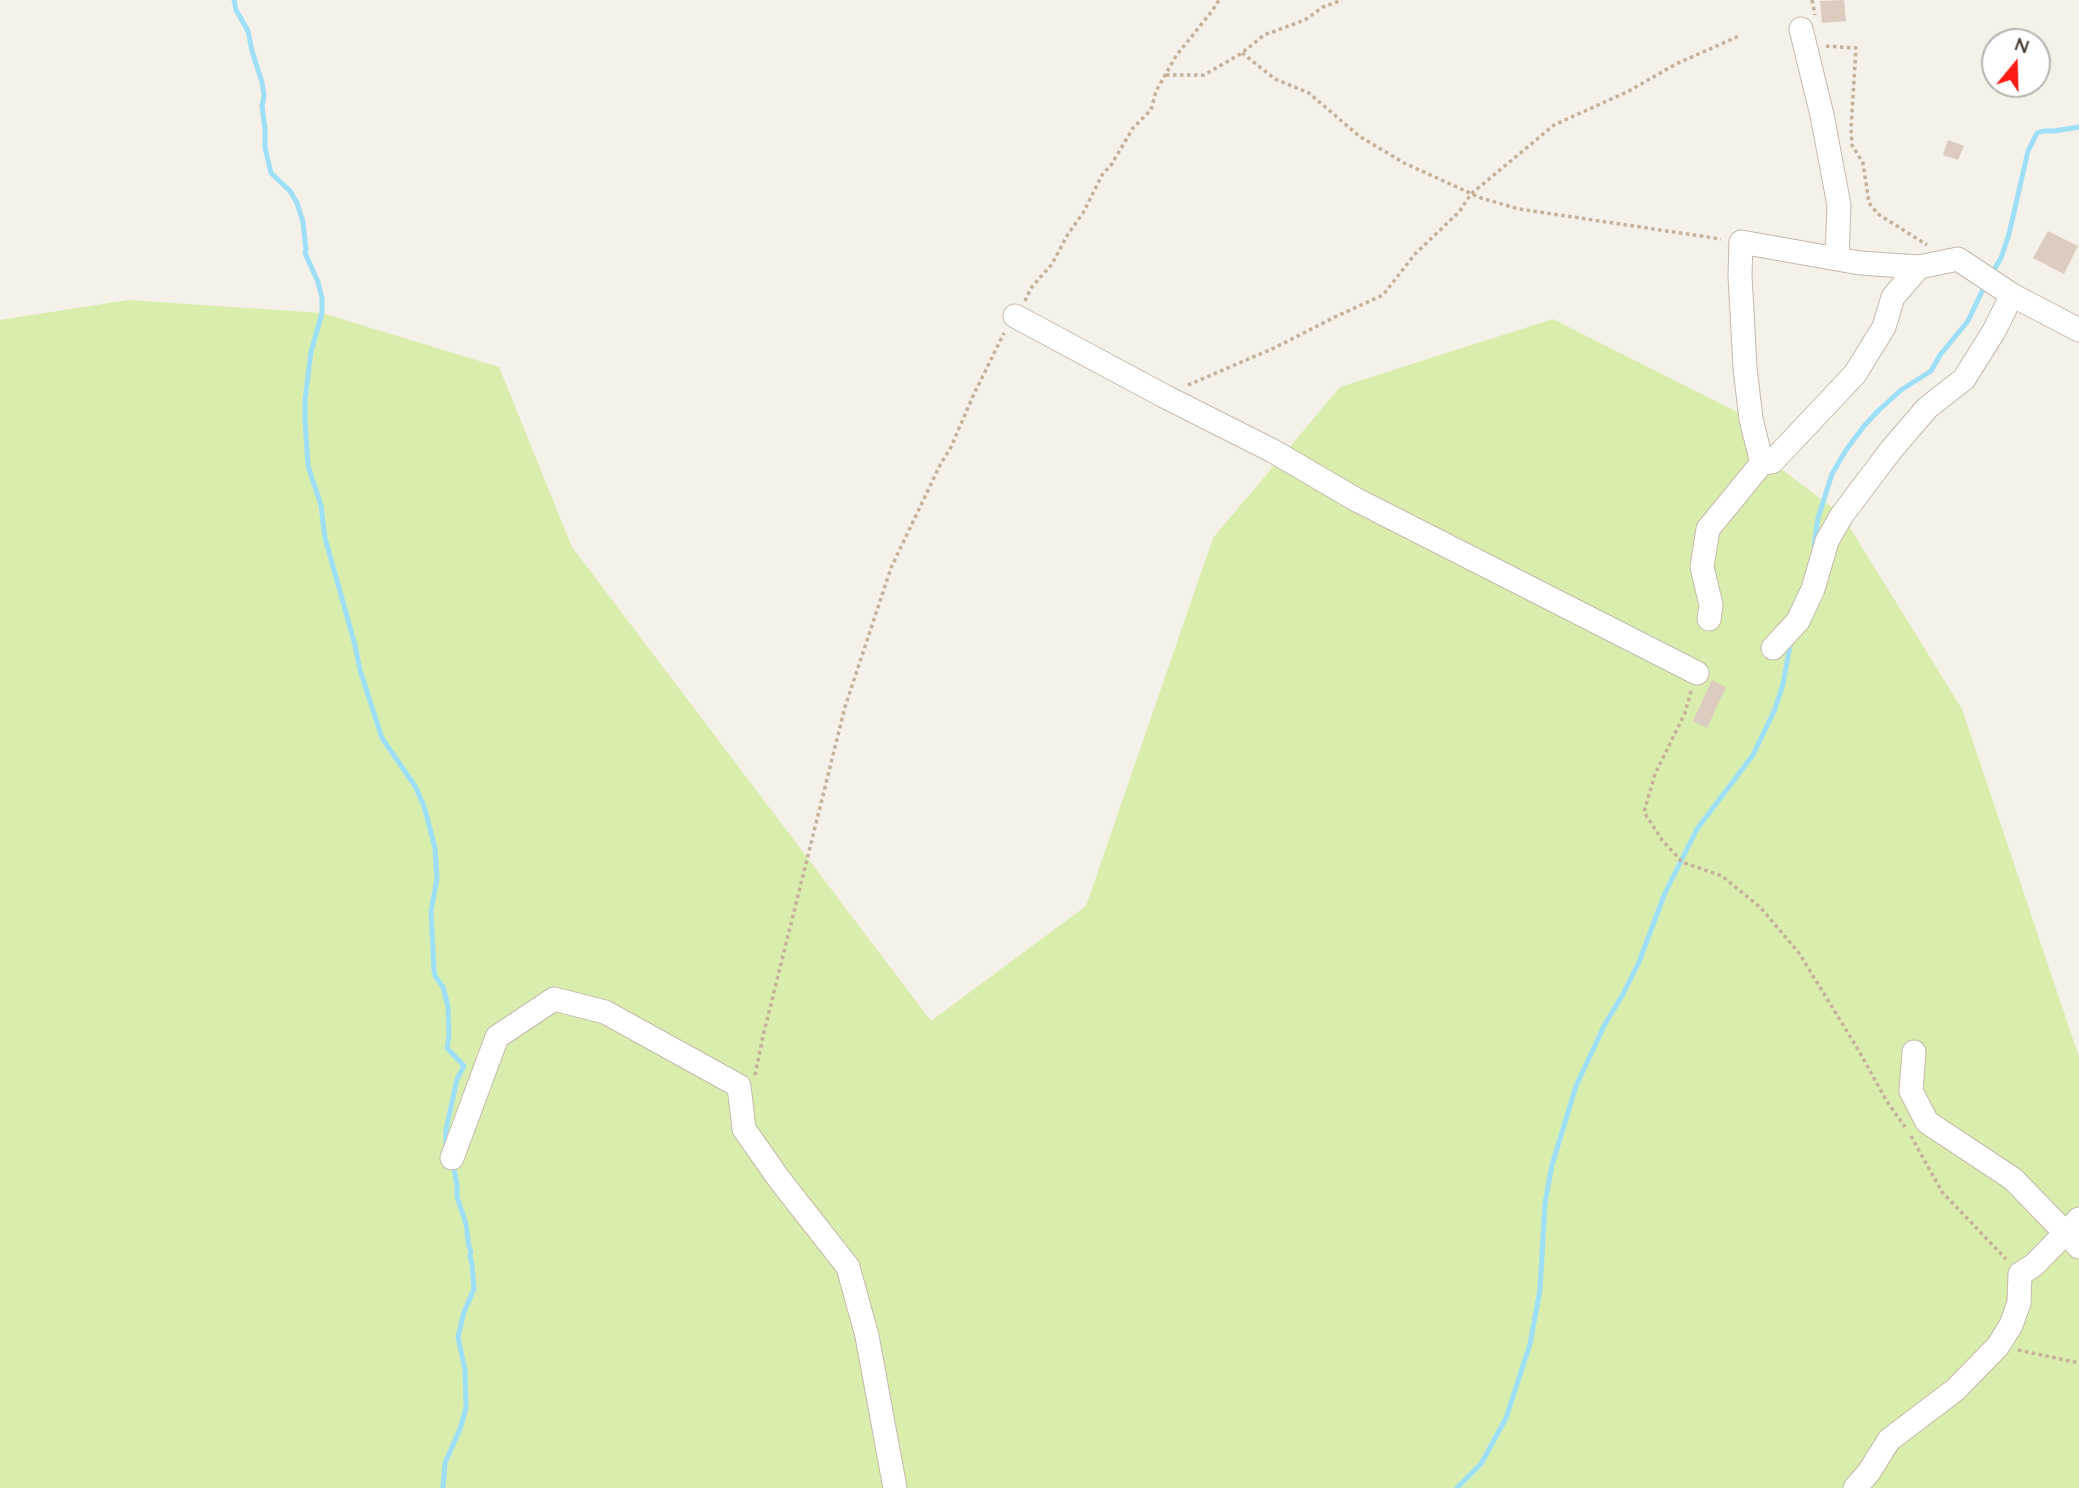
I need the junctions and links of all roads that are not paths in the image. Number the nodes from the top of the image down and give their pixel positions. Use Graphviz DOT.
graph roads {
  1 [pos="1808,22"];
  2 [pos="1837,259"];
  3 [pos="1919,267"];
  4 [pos="2012,295"];
  5 [pos="1015,316"];
  6 [pos="2079,330"];
  7 [pos="1762,463"];
  8 [pos="1709,619"];
  9 [pos="1773,648"];
  10 [pos="1697,673"];
  11 [pos="1914,1052"];
  12 [pos="452,1158"];
  13 [pos="2075,1233"];
  14 [pos="895,1488"];
  15 [pos="1855,1488"];
  1 -- 2 [label="street"];
  2 -- 3 [label="street"];
  2 -- 7 [label="street"];
  3 -- 4 [label="street"];
  3 -- 7 [label="street"];
  4 -- 6 [label="street"];
  4 -- 9 [label="street"];
  5 -- 10 [label="street"];
  7 -- 8 [label="street"];
  11 -- 13 [label="street"];
  12 -- 14 [label="street"];
  13 -- 15 [label="street"];
}
